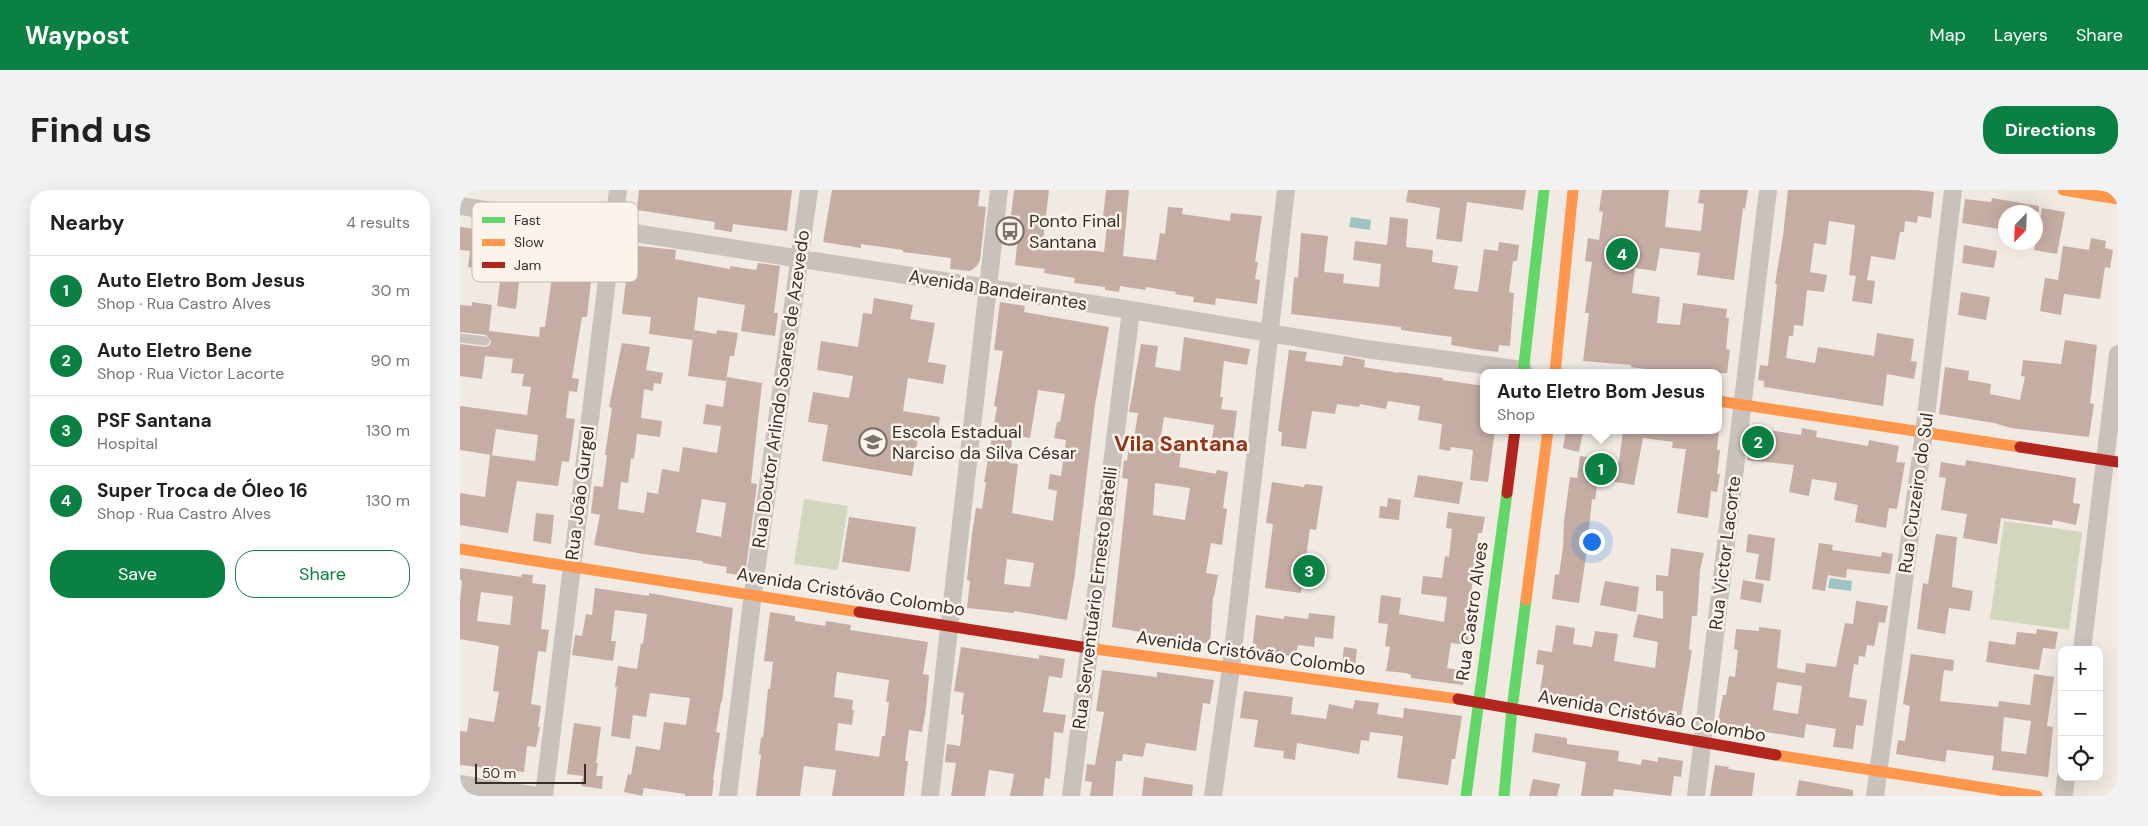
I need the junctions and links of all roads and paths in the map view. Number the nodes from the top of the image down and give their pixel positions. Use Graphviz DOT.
graph roads {
  1 [pos="809,190"];
  2 [pos="999,190"];
  3 [pos="1286,190"];
  4 [pos="1544,190"];
  5 [pos="1573,190"];
  6 [pos="1768,190"];
  7 [pos="1952,190"];
  8 [pos="2063,190"];
  9 [pos="2118,199"];
  10 [pos="638,234"];
  11 [pos="800,259"];
  12 [pos="607,282"];
  13 [pos="988,288"];
  14 [pos="1131,310"];
  15 [pos="1271,333"];
  16 [pos="460,338"];
  17 [pos="484,342"];
  18 [pos="2118,354"];
  19 [pos="1508,369"];
  20 [pos="1528,369"];
  21 [pos="1555,369"];
  22 [pos="1722,402"];
  23 [pos="1742,404"];
  24 [pos="1924,433"];
  25 [pos="1514,434"];
  26 [pos="1547,434"];
  27 [pos="2112,462"];
  28 [pos="460,548"];
  29 [pos="572,566"];
  30 [pos="753,593"];
  31 [pos="950,626"];
  32 [pos="2083,646"];
  33 [pos="1089,648"];
  34 [pos="1232,668"];
  35 [pos="1478,702"];
  36 [pos="1512,709"];
  37 [pos="1702,743"];
  38 [pos="1878,771"];
  39 [pos="2066,781"];
  40 [pos="460,784"];
  41 [pos="537,796"];
  42 [pos="544,796"];
  43 [pos="728,796"];
  44 [pos="930,796"];
  45 [pos="1071,796"];
  46 [pos="1213,796"];
  47 [pos="1466,796"];
  48 [pos="1504,796"];
  49 [pos="1696,796"];
  50 [pos="1875,796"];
  51 [pos="2037,796"];
  52 [pos="2064,796"];
  1 -- 11 [label="street, Rua Doutor Arlindo Soares de Azevedo"];
  2 -- 13 [label="street"];
  3 -- 15 [label="street"];
  4 -- 20 [label="street"];
  5 -- 21 [label="street"];
  6 -- 23 [label="street, Rua Victor Lacorte"];
  7 -- 24 [label="street, Rua Cruzeiro do Sul"];
  8 -- 9 [label="street"];
  10 -- 11 [label="street, Avenida Bandeirantes"];
  11 -- 13 [label="street, Avenida Bandeirantes"];
  11 -- 30 [label="street, Rua Doutor Arlindo Soares de Azevedo"];
  12 -- 29 [label="street, Rua João Gurgel"];
  13 -- 14 [label="street, Avenida Bandeirantes"];
  13 -- 31 [label="street"];
  14 -- 15 [label="street, Avenida Bandeirantes"];
  14 -- 33 [label="street, Rua Serventuário Ernesto Batelli"];
  15 -- 19 [label="street, Avenida Bandeirantes"];
  15 -- 34 [label="street"];
  16 -- 17 [label="lane"];
  18 -- 27 [label="street"];
  22 -- 23 [label="street"];
  23 -- 24 [label="street"];
  23 -- 37 [label="street, Rua Victor Lacorte"];
  24 -- 27 [label="street"];
  24 -- 38 [label="street, Rua Cruzeiro do Sul"];
  25 -- 35 [label="street, Rua Castro Alves"];
  26 -- 36 [label="street"];
  27 -- 32 [label="street"];
  28 -- 29 [label="street, Avenida Cristóvão Colombo"];
  29 -- 30 [label="street, Avenida Cristóvão Colombo"];
  29 -- 42 [label="street, Rua João Gurgel"];
  30 -- 31 [label="street, Avenida Cristóvão Colombo"];
  30 -- 43 [label="street, Rua Doutor Arlindo Soares de Azevedo"];
  31 -- 33 [label="street, Avenida Cristóvão Colombo"];
  31 -- 44 [label="street"];
  33 -- 34 [label="street, Avenida Cristóvão Colombo"];
  33 -- 45 [label="street, Rua Serventuário Ernesto Batelli"];
  34 -- 35 [label="street, Avenida Cristóvão Colombo"];
  34 -- 46 [label="street"];
  35 -- 36 [label="street, Avenida Cristóvão Colombo"];
  35 -- 47 [label="street, Rua Castro Alves"];
  36 -- 37 [label="street, Avenida Cristóvão Colombo"];
  36 -- 48 [label="street"];
  37 -- 38 [label="street, Avenida Cristóvão Colombo"];
  37 -- 49 [label="street, Rua Victor Lacorte"];
  38 -- 50 [label="street, Rua Cruzeiro do Sul"];
  38 -- 51 [label="street, Avenida Cristóvão Colombo"];
  39 -- 52 [label="street"];
  40 -- 41 [label="street"];
}
